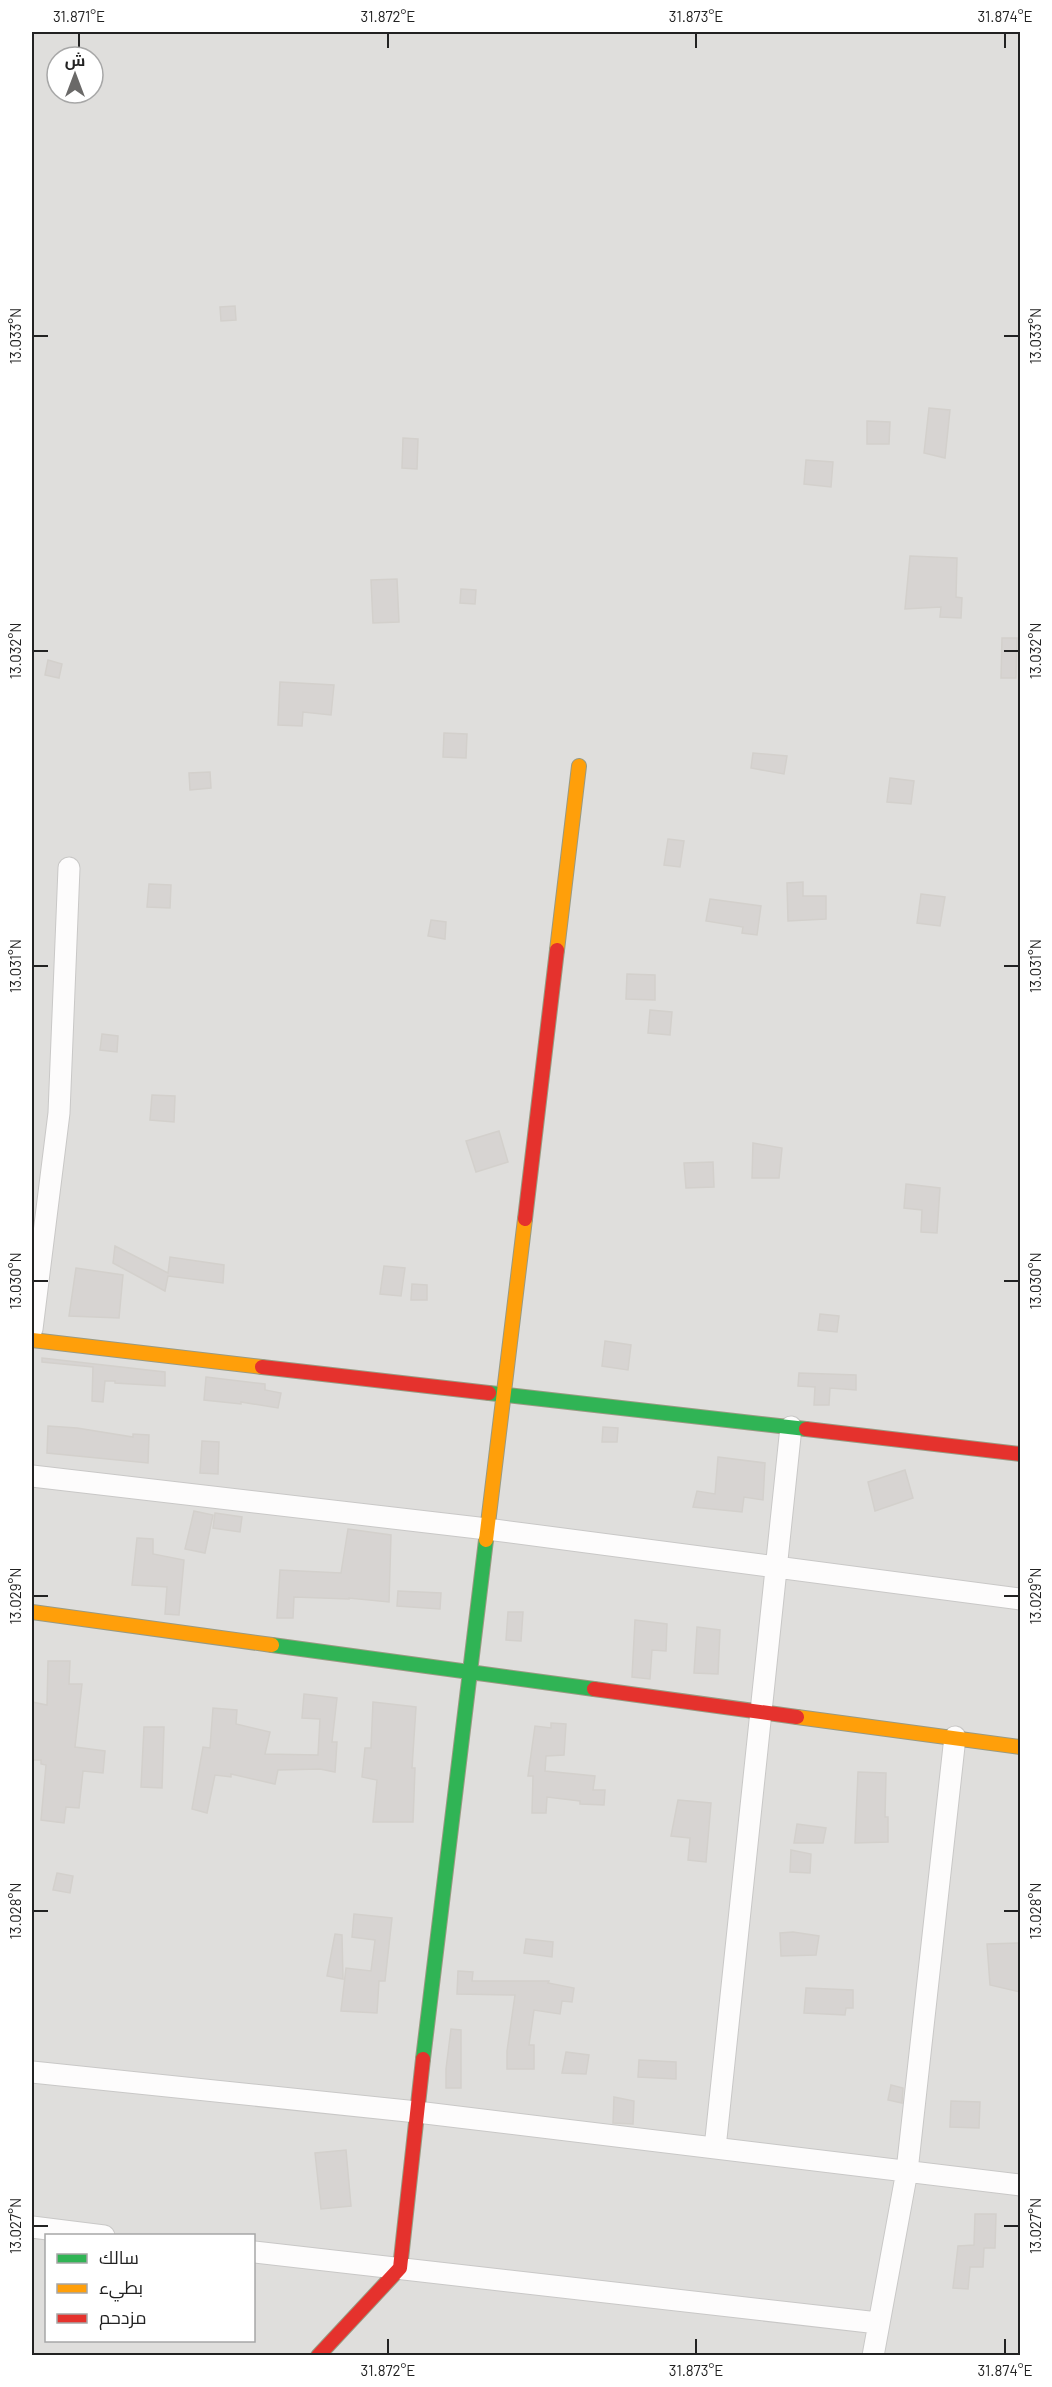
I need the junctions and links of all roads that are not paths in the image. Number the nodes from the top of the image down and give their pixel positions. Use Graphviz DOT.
graph roads {
  1 [pos="579,766"];
  2 [pos="69,868"];
  3 [pos="32,1329"];
  4 [pos="32,1340"];
  5 [pos="503,1394"];
  6 [pos="791,1427"];
  7 [pos="1020,1454"];
  8 [pos="32,1476"];
  9 [pos="487,1529"];
  10 [pos="776,1566"];
  11 [pos="1020,1599"];
  12 [pos="32,1612"];
  13 [pos="470,1671"];
  14 [pos="760,1710"];
  15 [pos="955,1737"];
  16 [pos="1020,1747"];
  17 [pos="32,2072"];
  18 [pos="417,2112"];
  19 [pos="715,2148"];
  20 [pos="906,2171"];
  21 [pos="1020,2184"];
  22 [pos="32,2228"];
  23 [pos="94,2234"];
  24 [pos="255,2252"];
  25 [pos="400,2268"];
  26 [pos="878,2323"];
  27 [pos="318,2355"];
  28 [pos="873,2355"];
  1 -- 5 [label="street"];
  2 -- 3 [label="street"];
  4 -- 5 [label="street"];
  5 -- 6 [label="street"];
  5 -- 9 [label="street"];
  6 -- 7 [label="street"];
  6 -- 10 [label="street"];
  8 -- 9 [label="street"];
  9 -- 10 [label="street"];
  9 -- 13 [label="street"];
  10 -- 11 [label="street"];
  10 -- 14 [label="street"];
  12 -- 13 [label="street"];
  13 -- 14 [label="street"];
  13 -- 18 [label="street"];
  14 -- 15 [label="street"];
  14 -- 19 [label="street"];
  15 -- 16 [label="street"];
  15 -- 20 [label="street"];
  17 -- 18 [label="street"];
  18 -- 19 [label="street"];
  18 -- 25 [label="street"];
  19 -- 20 [label="street"];
  20 -- 21 [label="street"];
  20 -- 26 [label="street"];
  22 -- 23 [label="street"];
  24 -- 25 [label="street"];
  25 -- 26 [label="street"];
  25 -- 27 [label="street"];
  26 -- 28 [label="street"];
}
